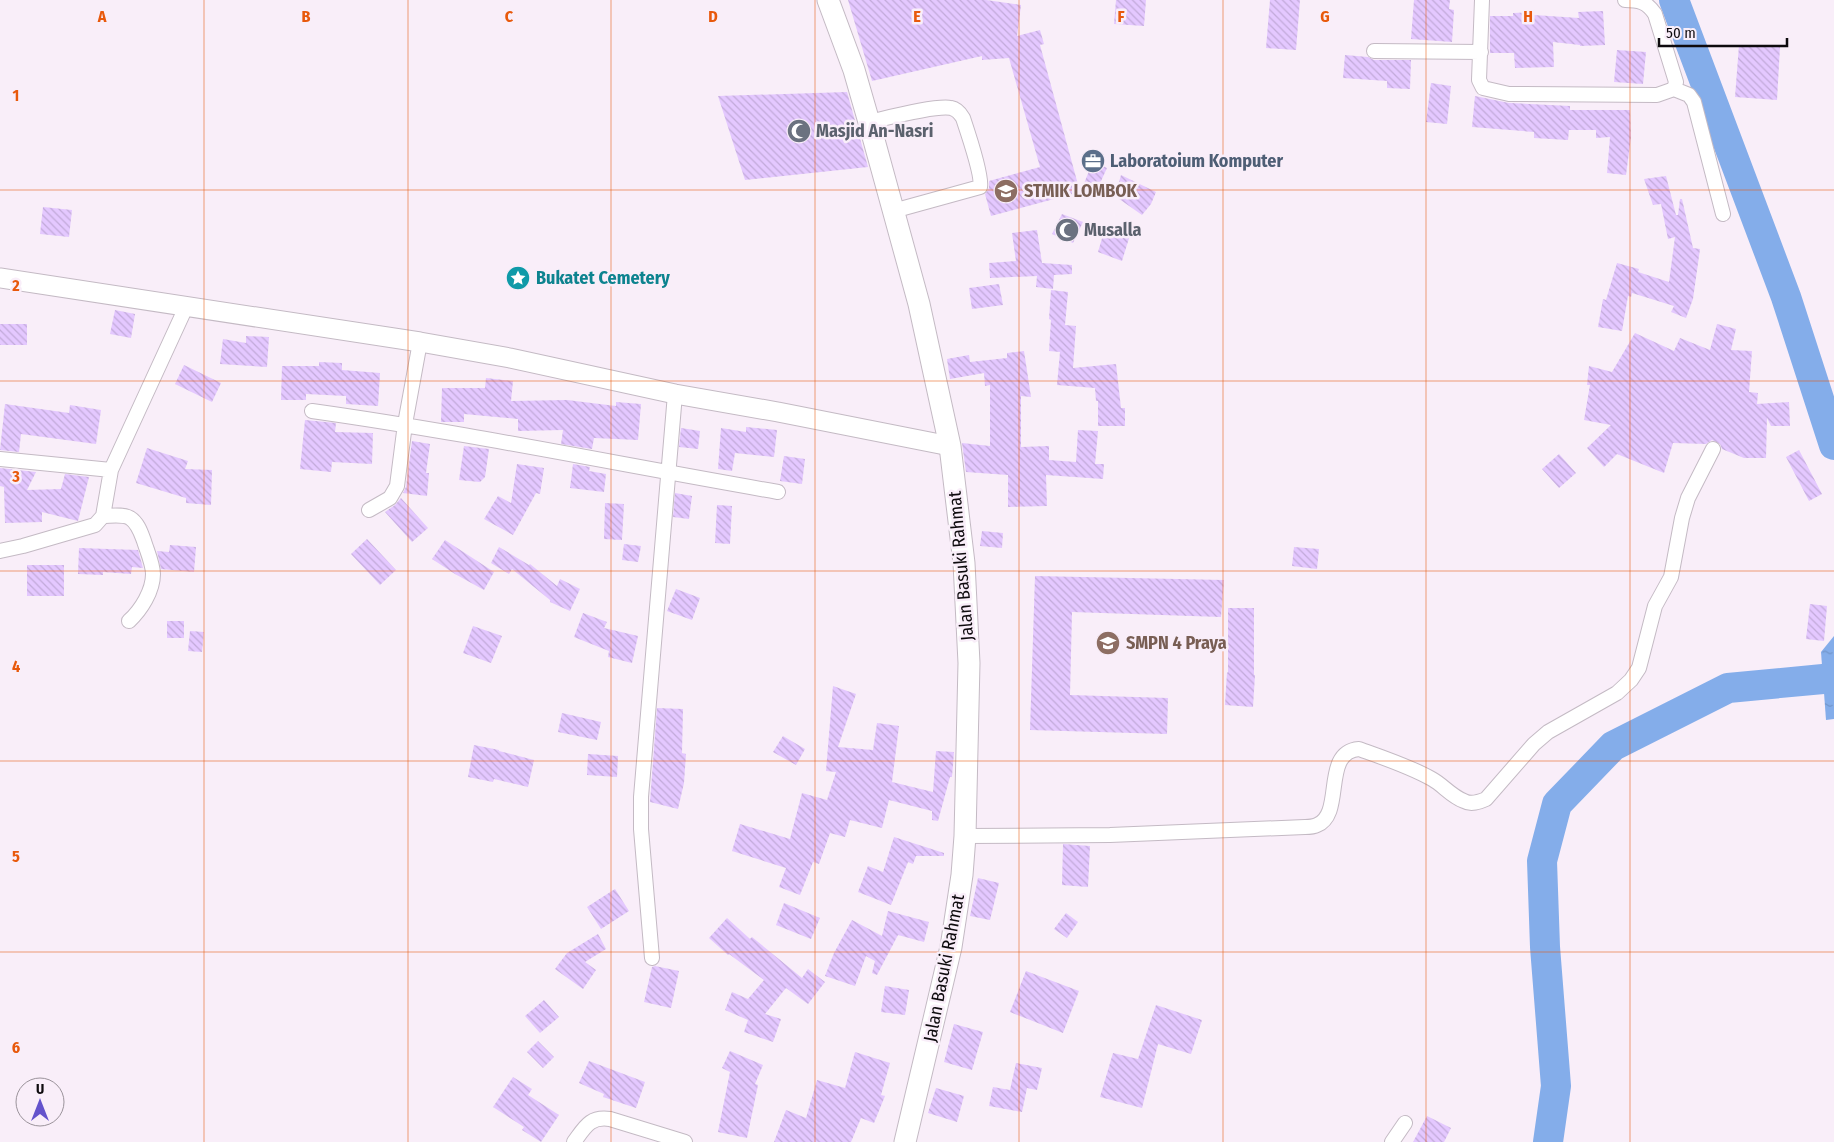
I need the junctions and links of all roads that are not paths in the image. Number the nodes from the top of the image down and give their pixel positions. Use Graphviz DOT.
graph roads {
  1 [pos="828,0"];
  2 [pos="1482,0"];
  3 [pos="1624,0"];
  4 [pos="1374,51"];
  5 [pos="1480,52"];
  6 [pos="1674,89"];
  7 [pos="869,122"];
  8 [pos="893,211"];
  9 [pos="1723,214"];
  10 [pos="0,278"];
  11 [pos="186,307"];
  12 [pos="420,342"];
  13 [pos="675,394"];
  14 [pos="312,411"];
  15 [pos="405,424"];
  16 [pos="950,446"];
  17 [pos="1714,449"];
  18 [pos="0,459"];
  19 [pos="112,470"];
  20 [pos="669,473"];
  21 [pos="778,492"];
  22 [pos="368,510"];
  23 [pos="103,516"];
  24 [pos="0,551"];
  25 [pos="129,621"];
  26 [pos="965,836"];
  27 [pos="652,958"];
  28 [pos="1405,1123"];
  29 [pos="574,1142"];
  30 [pos="685,1142"];
  31 [pos="906,1142"];
  32 [pos="1392,1142"];
  1 -- 7 [label="main road, Jalan Basuki Rahmat"];
  2 -- 5 [label="street"];
  3 -- 6 [label="street"];
  4 -- 5 [label="street"];
  5 -- 6 [label="street"];
  6 -- 9 [label="street"];
  7 -- 8 [label="main road, Jalan Basuki Rahmat"];
  7 -- 8 [label="street"];
  8 -- 16 [label="main road, Jalan Basuki Rahmat"];
  10 -- 11 [label="main road"];
  11 -- 12 [label="main road"];
  11 -- 19 [label="street"];
  12 -- 13 [label="main road"];
  12 -- 15 [label="street"];
  13 -- 16 [label="main road"];
  13 -- 20 [label="street"];
  14 -- 15 [label="street"];
  15 -- 20 [label="street"];
  15 -- 22 [label="street"];
  16 -- 26 [label="main road, Jalan Basuki Rahmat"];
  17 -- 26 [label="street"];
  18 -- 19 [label="street"];
  19 -- 23 [label="street"];
  20 -- 21 [label="street"];
  20 -- 27 [label="street"];
  23 -- 24 [label="street"];
  23 -- 25 [label="street"];
  26 -- 31 [label="main road, Jalan Basuki Rahmat"];
  28 -- 32 [label="street"];
  29 -- 30 [label="street"];
}
